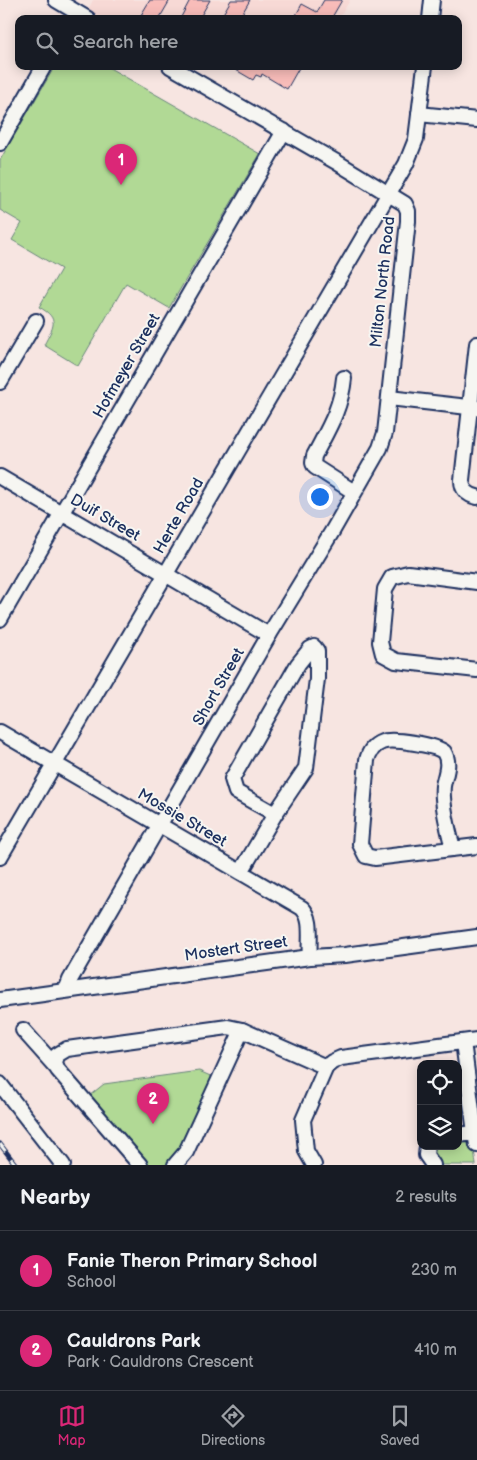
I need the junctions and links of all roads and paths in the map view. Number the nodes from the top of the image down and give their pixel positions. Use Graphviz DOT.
graph roads {
  1 [pos="56,0"];
  2 [pos="432,0"];
  3 [pos="79,12"];
  4 [pos="430,15"];
  5 [pos="42,70"];
  6 [pos="177,70"];
  7 [pos="424,70"];
  8 [pos="419,114"];
  9 [pos="477,120"];
  10 [pos="284,131"];
  11 [pos="0,143"];
  12 [pos="388,192"];
  13 [pos="36,321"];
  14 [pos="477,344"];
  15 [pos="344,378"];
  16 [pos="0,382"];
  17 [pos="389,398"];
  18 [pos="474,407"];
  19 [pos="0,477"];
  20 [pos="354,492"];
  21 [pos="477,497"];
  22 [pos="62,513"];
  23 [pos="166,574"];
  24 [pos="477,582"];
  25 [pos="0,619"];
  26 [pos="269,634"];
  27 [pos="477,670"];
  28 [pos="0,732"];
  29 [pos="53,763"];
  30 [pos="275,814"];
  31 [pos="160,825"];
  32 [pos="477,846"];
  33 [pos="453,849"];
  34 [pos="0,856"];
  35 [pos="241,872"];
  36 [pos="477,937"];
  37 [pos="310,957"];
  38 [pos="66,990"];
  39 [pos="0,1000"];
  40 [pos="23,1030"];
  41 [pos="242,1030"];
  42 [pos="470,1041"];
  43 [pos="56,1067"];
  44 [pos="326,1067"];
  45 [pos="0,1084"];
  46 [pos="462,1136"];
  47 [pos="476,1139"];
  48 [pos="427,1150"];
  49 [pos="63,1165"];
  50 [pos="140,1165"];
  51 [pos="175,1165"];
  52 [pos="314,1165"];
  53 [pos="433,1165"];
  1 -- 3 [label="street"];
  2 -- 4 [label="street"];
  5 -- 11 [label="street"];
  6 -- 10 [label="street"];
  7 -- 8 [label="street, Milton North Road"];
  8 -- 9 [label="street"];
  8 -- 12 [label="street, Milton North Road"];
  10 -- 12 [label="street"];
  10 -- 22 [label="street, Hofmeyer Street"];
  12 -- 17 [label="street, Milton North Road"];
  12 -- 23 [label="street, Herte Road"];
  13 -- 16 [label="street"];
  14 -- 18 [label="street"];
  15 -- 20 [label="street"];
  17 -- 18 [label="street"];
  17 -- 20 [label="street, Short Street"];
  18 -- 21 [label="street"];
  19 -- 22 [label="street, Duif Street"];
  20 -- 26 [label="street, Short Street"];
  22 -- 23 [label="street, Duif Street"];
  22 -- 25 [label="street, Hofmeyer Street"];
  23 -- 26 [label="street, Duif Street"];
  23 -- 29 [label="street, Herte Road"];
  24 -- 27 [label="street"];
  26 -- 31 [label="street, Short Street"];
  28 -- 29 [label="street, Mossie Street"];
  29 -- 31 [label="street, Mossie Street"];
  29 -- 34 [label="street, Herte Road"];
  30 -- 30 [label="street"];
  30 -- 35 [label="street"];
  31 -- 35 [label="street, Mossie Street"];
  31 -- 38 [label="street, Short Street"];
  32 -- 33 [label="street"];
  33 -- 33 [label="street"];
  35 -- 37 [label="street, Mossie Street"];
  36 -- 37 [label="street, Mostert Street"];
  37 -- 38 [label="street, Mostert Street"];
  38 -- 39 [label="street, Mostert Street"];
  40 -- 43 [label="street"];
  41 -- 43 [label="street"];
  41 -- 44 [label="street"];
  41 -- 51 [label="street"];
  42 -- 44 [label="street"];
  42 -- 47 [label="street"];
  43 -- 50 [label="street"];
  44 -- 52 [label="street"];
  45 -- 49 [label="street"];
  46 -- 47 [label="street"];
  48 -- 53 [label="street"];
}
